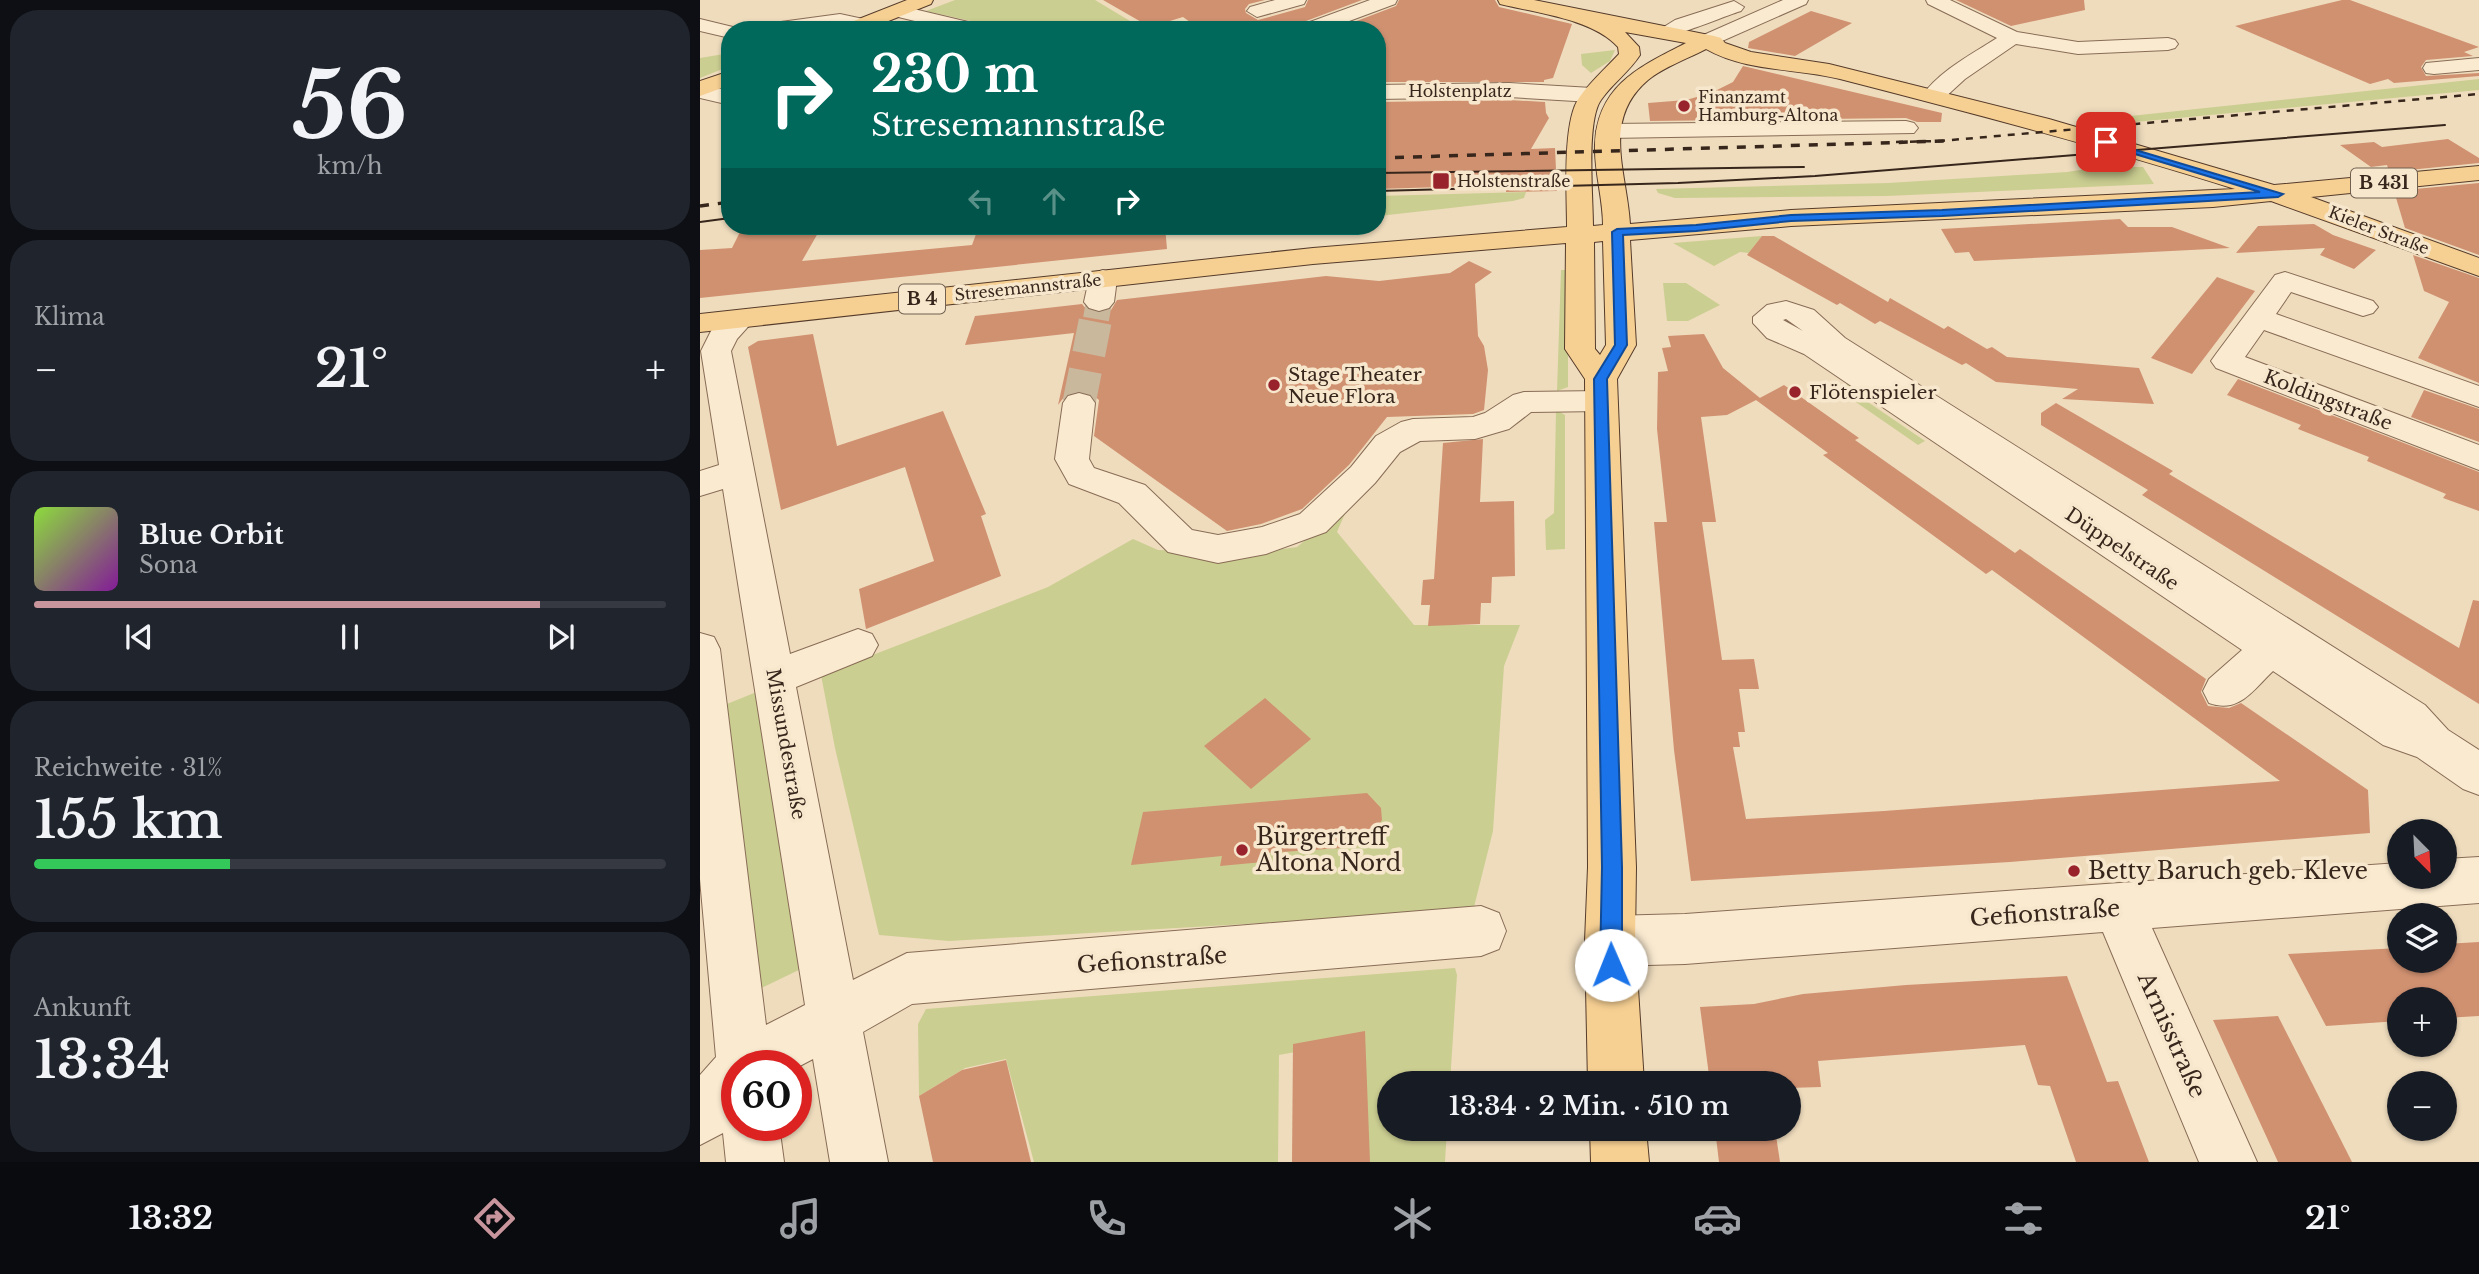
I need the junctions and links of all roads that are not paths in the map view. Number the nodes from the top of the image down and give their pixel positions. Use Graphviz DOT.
graph roads {
  1 [pos="924,0"];
  2 [pos="1297,0"];
  3 [pos="1388,0"];
  4 [pos="1509,0"];
  5 [pos="1754,0"];
  6 [pos="1799,0"];
  7 [pos="1935,0"];
  8 [pos="897,11"];
  9 [pos="1257,11"];
  10 [pos="1575,16"];
  11 [pos="870,21"];
  12 [pos="940,21"];
  13 [pos="1331,21"];
  14 [pos="700,25"];
  15 [pos="721,31"];
  16 [pos="1659,35"];
  17 [pos="2011,37"];
  18 [pos="1706,41"];
  19 [pos="2168,44"];
  20 [pos="1624,58"];
  21 [pos="2479,64"];
  22 [pos="2434,68"];
  23 [pos="1642,74"];
  24 [pos="721,81"];
  25 [pos="700,90"];
  26 [pos="1386,92"];
  27 [pos="1542,92"];
  28 [pos="1582,94"];
  29 [pos="721,96"];
  30 [pos="1933,96"];
  31 [pos="1386,106"];
  32 [pos="1906,128"];
  33 [pos="1608,131"];
  34 [pos="2479,173"];
  35 [pos="2278,194"];
  36 [pos="1617,224"];
  37 [pos="1580,225"];
  38 [pos="2479,268"];
  39 [pos="2363,307"];
  40 [pos="2258,318"];
  41 [pos="714,337"];
  42 [pos="1601,390"];
  43 [pos="2479,397"];
  44 [pos="1079,402"];
  45 [pos="1485,402"];
  46 [pos="1524,402"];
  47 [pos="2479,458"];
  48 [pos="719,477"];
  49 [pos="858,645"];
  50 [pos="2270,648"];
  51 [pos="700,649"];
  52 [pos="774,678"];
  53 [pos="2224,691"];
  54 [pos="2432,743"];
  55 [pos="2479,775"];
  56 [pos="2479,880"];
  57 [pos="2118,908"];
  58 [pos="1481,931"];
  59 [pos="1610,941"];
  60 [pos="832,1018"];
  61 [pos="743,1050"];
  62 [pos="774,1050"];
  63 [pos="1615,1071"];
  64 [pos="721,1093"];
  65 [pos="700,1117"];
  66 [pos="753,1141"];
  67 [pos="1619,1141"];
  68 [pos="755,1162"];
  69 [pos="859,1162"];
  70 [pos="1620,1162"];
  71 [pos="2228,1162"];
  1 -- 8 [label="main road"];
  2 -- 9 [label="street"];
  3 -- 13 [label="street"];
  4 -- 10 [label="main road"];
  5 -- 16 [label="street"];
  6 -- 18 [label="street"];
  7 -- 17 [label="street"];
  8 -- 11 [label="main road"];
  8 -- 12 [label="street"];
  10 -- 16 [label="main road"];
  10 -- 20 [label="main road"];
  14 -- 15 [label="street"];
  16 -- 18 [label="main road"];
  16 -- 20 [label="street"];
  16 -- 23 [label="main road"];
  17 -- 19 [label="street"];
  17 -- 30 [label="street"];
  18 -- 23 [label="main road"];
  18 -- 30 [label="main road"];
  20 -- 28 [label="main road"];
  21 -- 22 [label="street"];
  23 -- 33 [label="main road"];
  24 -- 25 [label="main road"];
  25 -- 29 [label="street"];
  26 -- 27 [label="street, Holstenplatz"];
  27 -- 28 [label="street, Holstenplatz"];
  27 -- 31 [label="street, Holstenplatz"];
  28 -- 37 [label="main road"];
  30 -- 35 [label="main road"];
  32 -- 33 [label="street"];
  33 -- 36 [label="main road"];
  34 -- 35 [label="main road, Stresemannstraße / B 431"];
  35 -- 36 [label="main road, Stresemannstraße / B 4"];
  35 -- 38 [label="main road, Kieler Straße / B 4"];
  36 -- 37 [label="main road, Stresemannstraße / B 4"];
  36 -- 42 [label="main road"];
  37 -- 41 [label="main road, Stresemannstraße / B 4"];
  37 -- 42 [label="main road"];
  39 -- 40 [label="street, Koldingstraße"];
  40 -- 43 [label="street"];
  40 -- 47 [label="street, Koldingstraße"];
  41 -- 48 [label="street, Missundestraße"];
  42 -- 46 [label="street"];
  42 -- 59 [label="main road"];
  44 -- 46 [label="street"];
  45 -- 46 [label="street"];
  48 -- 52 [label="street, Missundestraße"];
  49 -- 52 [label="street"];
  50 -- 53 [label="street"];
  50 -- 54 [label="street, Düppelstraße"];
  50 -- 54 [label="street, Düppelstraße"];
  51 -- 61 [label="street"];
  52 -- 60 [label="street, Missundestraße"];
  54 -- 55 [label="street, Düppelstraße"];
  56 -- 57 [label="street, Gefionstraße"];
  57 -- 59 [label="street, Gefionstraße"];
  57 -- 71 [label="street, Arnisstraße"];
  58 -- 60 [label="street, Gefionstraße"];
  59 -- 63 [label="main road"];
  60 -- 62 [label="street"];
  60 -- 69 [label="street, Missundestraße"];
  64 -- 65 [label="street"];
  66 -- 68 [label="street"];
  67 -- 70 [label="main road"];
}
